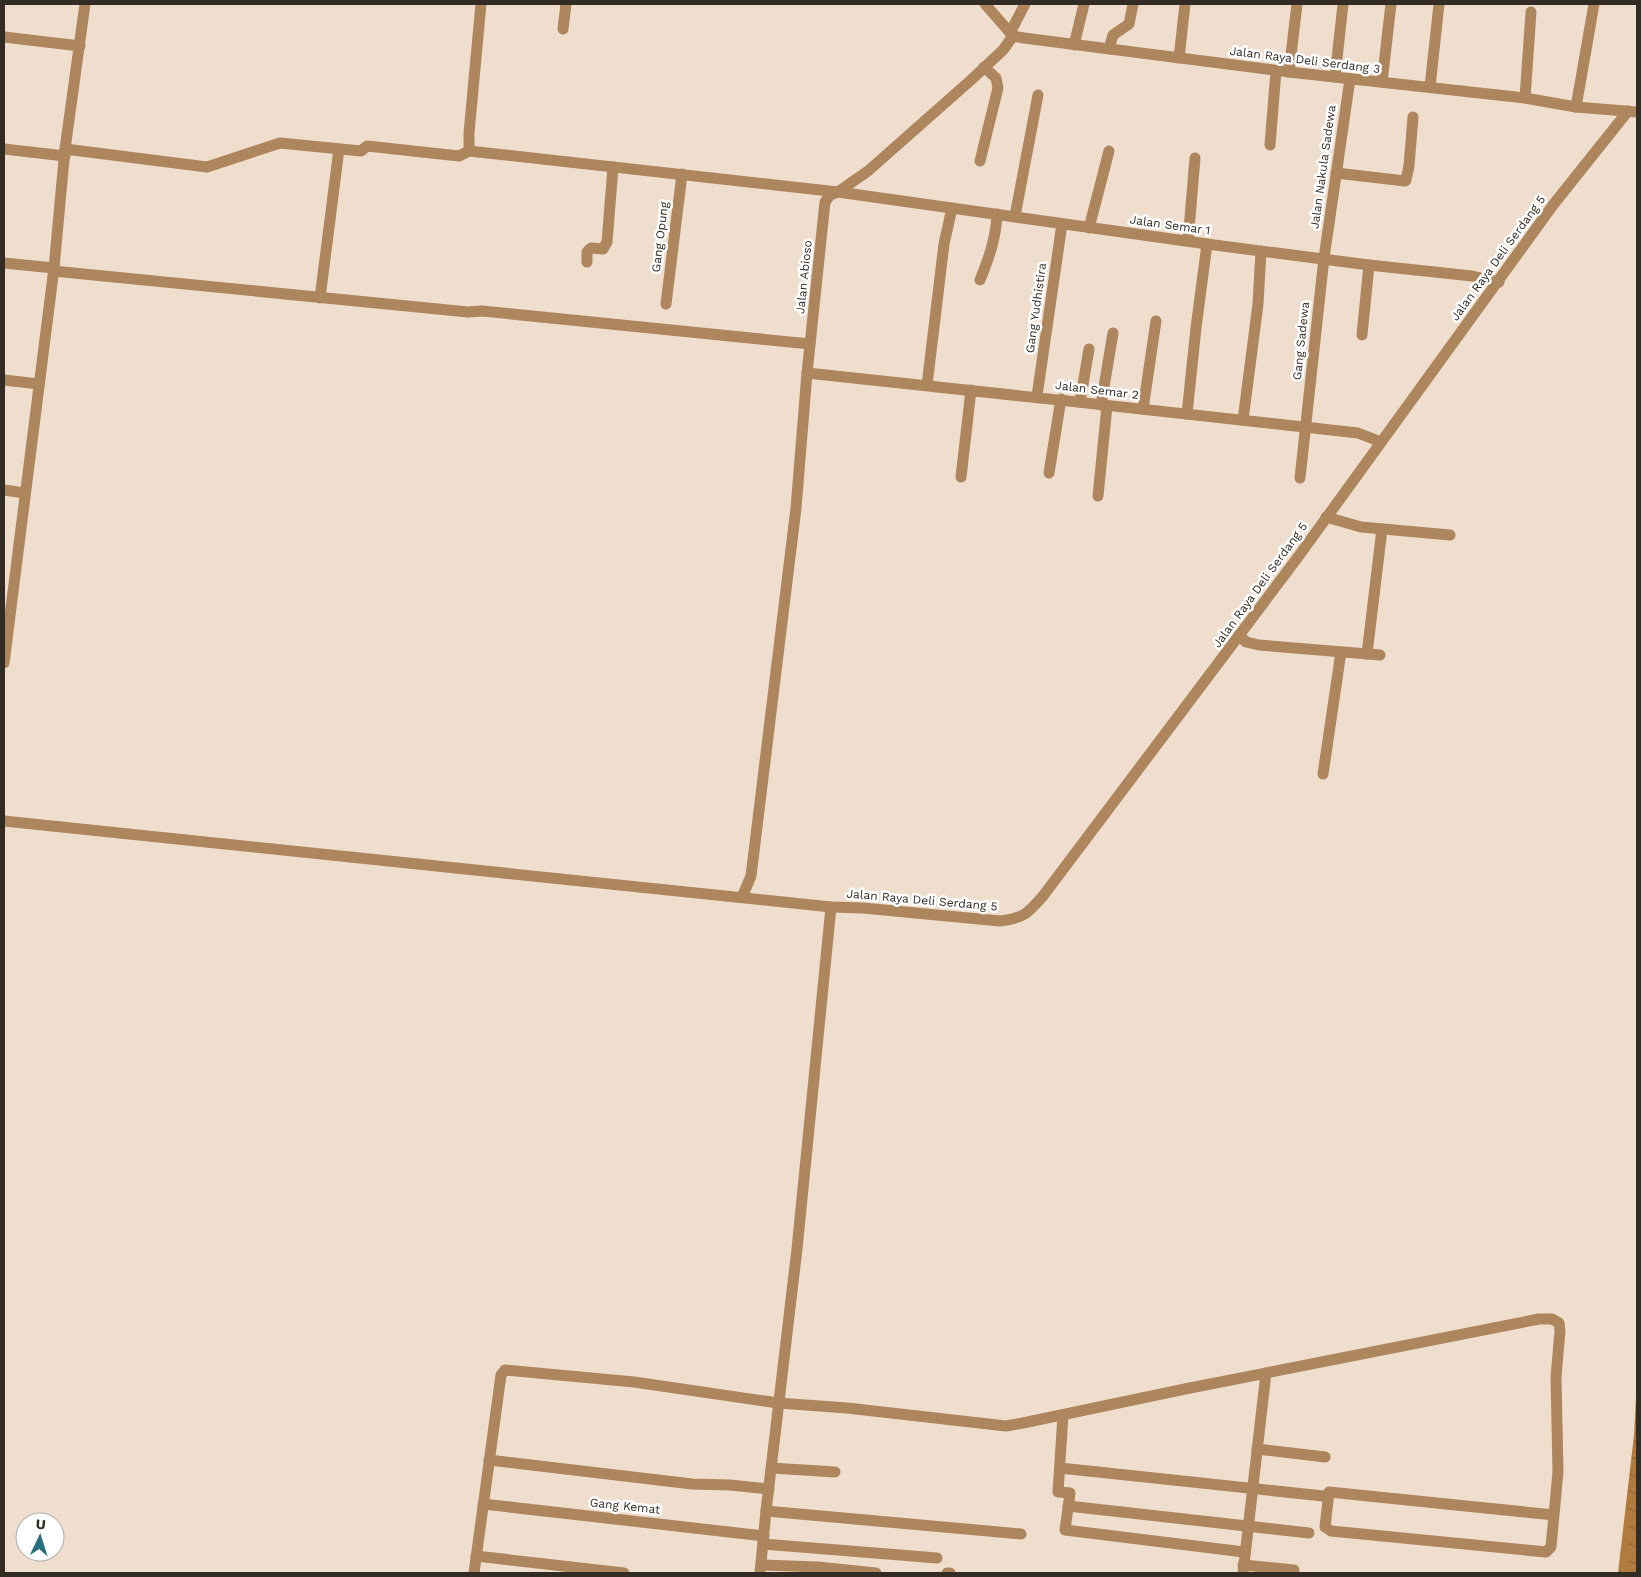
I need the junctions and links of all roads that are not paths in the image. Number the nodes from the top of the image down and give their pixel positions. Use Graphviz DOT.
graph roads {
  1 [pos="85,4"];
  2 [pos="481,4"];
  3 [pos="566,4"];
  4 [pos="984,4"];
  5 [pos="1025,4"];
  6 [pos="1084,4"];
  7 [pos="1133,4"];
  8 [pos="1185,4"];
  9 [pos="1297,4"];
  10 [pos="1343,4"];
  11 [pos="1391,4"];
  12 [pos="1439,4"];
  13 [pos="1594,4"];
  14 [pos="1531,12"];
  15 [pos="563,29"];
  16 [pos="1012,35"];
  17 [pos="4,37"];
  18 [pos="1074,44"];
  19 [pos="80,46"];
  20 [pos="1110,49"];
  21 [pos="1179,58"];
  22 [pos="984,68"];
  23 [pos="1276,71"];
  24 [pos="1289,72"];
  25 [pos="1334,77"];
  26 [pos="1350,79"];
  27 [pos="1382,82"];
  28 [pos="1430,87"];
  29 [pos="1038,95"];
  30 [pos="1525,98"];
  31 [pos="1576,106"];
  32 [pos="1633,111"];
  33 [pos="1413,117"];
  34 [pos="1270,145"];
  35 [pos="4,149"];
  36 [pos="339,149"];
  37 [pos="469,151"];
  38 [pos="1109,151"];
  39 [pos="65,152"];
  40 [pos="1195,158"];
  41 [pos="980,161"];
  42 [pos="614,167"];
  43 [pos="1336,173"];
  44 [pos="682,174"];
  45 [pos="846,193"];
  46 [pos="952,208"];
  47 [pos="997,214"];
  48 [pos="1015,216"];
  49 [pos="1062,224"];
  50 [pos="1089,228"];
  51 [pos="1188,241"];
  52 [pos="1207,244"];
  53 [pos="1261,250"];
  54 [pos="1324,258"];
  55 [pos="587,262"];
  56 [pos="4,263"];
  57 [pos="1369,265"];
  58 [pos="53,270"];
  59 [pos="980,280"];
  60 [pos="1495,281"];
  61 [pos="320,298"];
  62 [pos="666,304"];
  63 [pos="1156,320"];
  64 [pos="1113,333"];
  65 [pos="1362,335"];
  66 [pos="810,344"];
  67 [pos="1089,349"];
  68 [pos="807,373"];
  69 [pos="4,380"];
  70 [pos="39,384"];
  71 [pos="927,385"];
  72 [pos="970,390"];
  73 [pos="1037,396"];
  74 [pos="1060,400"];
  75 [pos="1080,402"];
  76 [pos="1104,405"];
  77 [pos="1143,409"];
  78 [pos="1187,414"];
  79 [pos="1243,420"];
  80 [pos="1306,427"];
  81 [pos="1380,441"];
  82 [pos="1049,473"];
  83 [pos="961,477"];
  84 [pos="1300,478"];
  85 [pos="4,490"];
  86 [pos="25,493"];
  87 [pos="1098,496"];
  88 [pos="1326,517"];
  89 [pos="1382,529"];
  90 [pos="1450,534"];
  91 [pos="7,601"];
  92 [pos="1239,636"];
  93 [pos="1341,652"];
  94 [pos="1367,654"];
  95 [pos="1380,655"];
  96 [pos="4,663"];
  97 [pos="1323,774"];
  98 [pos="4,821"];
  99 [pos="742,898"];
  100 [pos="831,907"];
  101 [pos="1266,1373"];
  102 [pos="778,1402"];
  103 [pos="1064,1415"];
  104 [pos="1257,1449"];
  105 [pos="1325,1457"];
  106 [pos="490,1460"];
  107 [pos="771,1468"];
  108 [pos="1060,1468"];
  109 [pos="835,1472"];
  110 [pos="1252,1488"];
  111 [pos="769,1489"];
  112 [pos="1323,1496"];
  113 [pos="483,1504"];
  114 [pos="1068,1506"];
  115 [pos="766,1511"];
  116 [pos="1554,1515"];
  117 [pos="1248,1526"];
  118 [pos="1309,1533"];
  119 [pos="1021,1534"];
  120 [pos="764,1540"];
  121 [pos="1244,1552"];
  122 [pos="476,1556"];
  123 [pos="937,1558"];
  124 [pos="761,1569"];
  125 [pos="1243,1569"];
  126 [pos="1294,1570"];
  127 [pos="474,1573"];
  128 [pos="624,1573"];
  129 [pos="876,1573"];
  1 -- 19 [label="street"];
  2 -- 37 [label="street"];
  3 -- 15 [label="street"];
  4 -- 16 [label="street"];
  5 -- 16 [label="street, Jalan Abioso"];
  6 -- 18 [label="street"];
  7 -- 20 [label="street"];
  8 -- 21 [label="street"];
  9 -- 24 [label="street"];
  10 -- 25 [label="street"];
  11 -- 27 [label="street"];
  12 -- 28 [label="street"];
  13 -- 31 [label="street"];
  14 -- 30 [label="street"];
  16 -- 18 [label="street, Jalan Raya Deli Serdang 3"];
  16 -- 22 [label="street, Jalan Abioso"];
  17 -- 19 [label="street"];
  18 -- 20 [label="street, Jalan Raya Deli Serdang 3"];
  19 -- 39 [label="street"];
  20 -- 21 [label="street, Jalan Raya Deli Serdang 3"];
  21 -- 23 [label="street, Jalan Raya Deli Serdang 3"];
  22 -- 41 [label="street"];
  22 -- 45 [label="street, Jalan Abioso"];
  23 -- 24 [label="street, Jalan Raya Deli Serdang 3"];
  23 -- 34 [label="street"];
  24 -- 25 [label="street, Jalan Raya Deli Serdang 3"];
  25 -- 26 [label="street, Jalan Raya Deli Serdang 3"];
  26 -- 27 [label="street, Jalan Raya Deli Serdang 3"];
  26 -- 43 [label="street, Jalan Nakula Sadewa"];
  27 -- 28 [label="street, Jalan Raya Deli Serdang 3"];
  28 -- 30 [label="street, Jalan Raya Deli Serdang 3"];
  29 -- 48 [label="street"];
  30 -- 31 [label="street, Jalan Raya Deli Serdang 3"];
  31 -- 32 [label="street, Jalan Raya Deli Serdang 3"];
  32 -- 60 [label="street, Jalan Raya Deli Serdang 5"];
  33 -- 43 [label="street"];
  35 -- 39 [label="street, Jalan Semar 1"];
  36 -- 37 [label="street, Jalan Semar 1"];
  36 -- 39 [label="street, Jalan Semar 1"];
  36 -- 61 [label="street"];
  37 -- 42 [label="street, Jalan Semar 1"];
  38 -- 50 [label="street"];
  39 -- 58 [label="street"];
  40 -- 51 [label="street"];
  42 -- 44 [label="street, Jalan Semar 1"];
  42 -- 55 [label="street"];
  43 -- 54 [label="street, Jalan Nakula Sadewa"];
  44 -- 45 [label="street, Jalan Semar 1"];
  44 -- 62 [label="street, Gang Opung"];
  45 -- 46 [label="street, Jalan Semar 1"];
  45 -- 66 [label="street, Jalan Abioso"];
  46 -- 47 [label="street, Jalan Semar 1"];
  46 -- 71 [label="street"];
  47 -- 48 [label="street, Jalan Semar 1"];
  47 -- 59 [label="street"];
  48 -- 49 [label="street, Jalan Semar 1"];
  49 -- 50 [label="street, Jalan Semar 1"];
  49 -- 73 [label="street, Gang Yudhistira"];
  50 -- 51 [label="street, Jalan Semar 1"];
  51 -- 52 [label="street, Jalan Semar 1"];
  52 -- 53 [label="street, Jalan Semar 1"];
  52 -- 78 [label="street"];
  53 -- 54 [label="street, Jalan Semar 1"];
  53 -- 79 [label="street"];
  54 -- 57 [label="street, Jalan Semar 1"];
  54 -- 80 [label="street, Gang Sadewa"];
  56 -- 58 [label="street"];
  57 -- 60 [label="street, Jalan Semar 1"];
  57 -- 65 [label="street"];
  58 -- 61 [label="street"];
  58 -- 70 [label="street"];
  60 -- 81 [label="street, Jalan Raya Deli Serdang 5"];
  61 -- 66 [label="street"];
  63 -- 77 [label="street"];
  64 -- 76 [label="street"];
  66 -- 68 [label="street, Jalan Abioso"];
  67 -- 75 [label="street"];
  68 -- 71 [label="street, Jalan Semar 2"];
  68 -- 99 [label="street, Jalan Abioso"];
  69 -- 70 [label="street"];
  70 -- 86 [label="street"];
  71 -- 72 [label="street, Jalan Semar 2"];
  72 -- 73 [label="street, Jalan Semar 2"];
  72 -- 83 [label="street"];
  73 -- 74 [label="street, Jalan Semar 2"];
  74 -- 75 [label="street, Jalan Semar 2"];
  74 -- 82 [label="street"];
  75 -- 76 [label="street, Jalan Semar 2"];
  76 -- 77 [label="street, Jalan Semar 2"];
  76 -- 87 [label="street"];
  77 -- 78 [label="street, Jalan Semar 2"];
  78 -- 79 [label="street, Jalan Semar 2"];
  79 -- 80 [label="street, Jalan Semar 2"];
  80 -- 81 [label="street, Jalan Semar 2"];
  80 -- 84 [label="street, Gang Sadewa"];
  81 -- 88 [label="street, Jalan Raya Deli Serdang 5"];
  85 -- 86 [label="street"];
  86 -- 91 [label="street"];
  88 -- 89 [label="street"];
  88 -- 92 [label="street, Jalan Raya Deli Serdang 5"];
  89 -- 90 [label="street"];
  89 -- 94 [label="street"];
  91 -- 96 [label="street"];
  92 -- 93 [label="street"];
  92 -- 100 [label="street, Jalan Raya Deli Serdang 5"];
  93 -- 94 [label="street"];
  93 -- 97 [label="street"];
  94 -- 95 [label="street"];
  98 -- 99 [label="street, Jalan Raya Deli Serdang 5"];
  99 -- 100 [label="street, Jalan Raya Deli Serdang 5"];
  100 -- 102 [label="street"];
  101 -- 103 [label="street"];
  101 -- 104 [label="street"];
  101 -- 116 [label="street"];
  102 -- 103 [label="street"];
  102 -- 106 [label="street"];
  102 -- 107 [label="street"];
  103 -- 108 [label="street"];
  104 -- 105 [label="street"];
  104 -- 110 [label="street"];
  106 -- 111 [label="street"];
  106 -- 113 [label="street"];
  107 -- 109 [label="street"];
  107 -- 111 [label="street"];
  108 -- 110 [label="street"];
  108 -- 114 [label="street"];
  110 -- 112 [label="street"];
  110 -- 117 [label="street"];
  111 -- 115 [label="street"];
  113 -- 120 [label="street, Gang Kemat"];
  113 -- 122 [label="street"];
  114 -- 117 [label="street"];
  114 -- 121 [label="street"];
  115 -- 119 [label="street"];
  115 -- 120 [label="street"];
  116 -- 116 [label="street"];
  117 -- 118 [label="street"];
  117 -- 121 [label="street"];
  120 -- 123 [label="street, Gang Kemat"];
  120 -- 124 [label="street"];
  121 -- 125 [label="street"];
  122 -- 127 [label="street"];
  122 -- 128 [label="street"];
  124 -- 129 [label="street"];
  125 -- 126 [label="street"];
}
